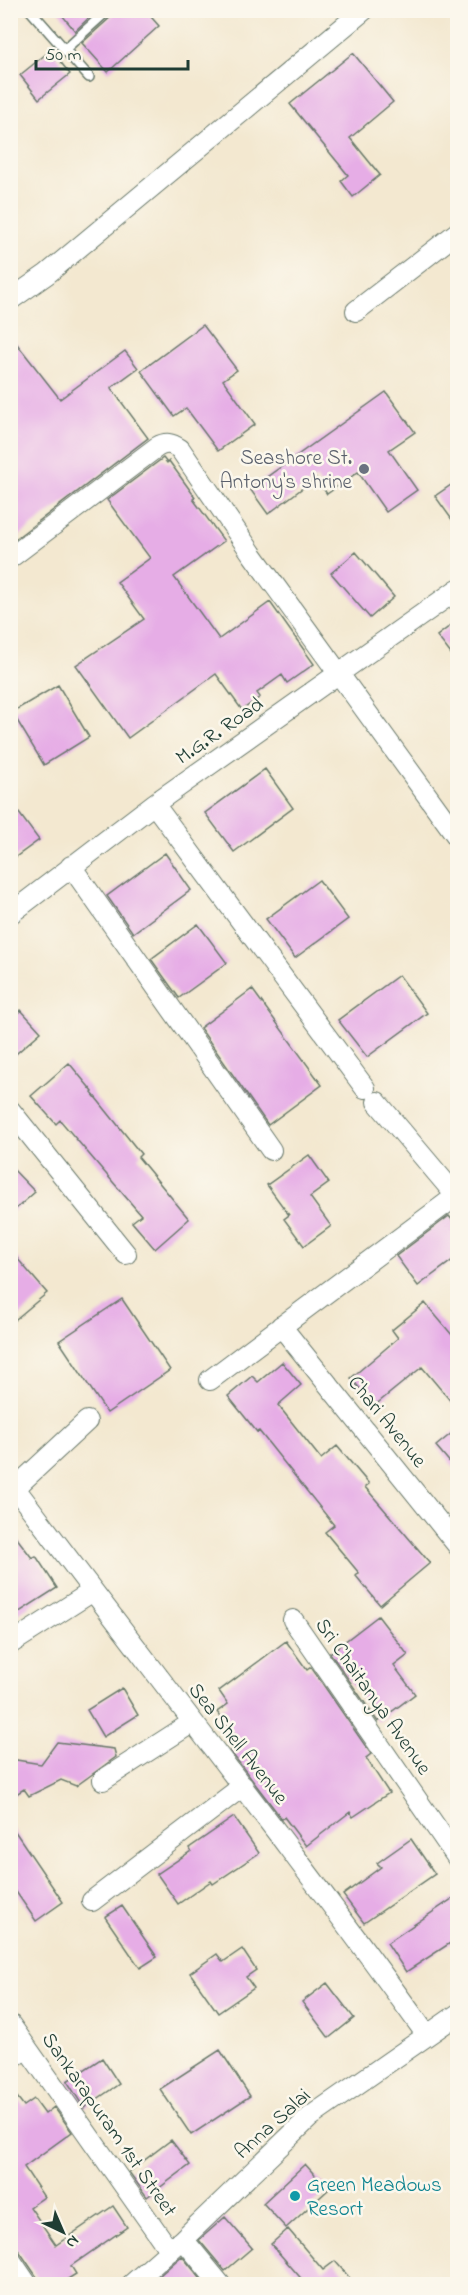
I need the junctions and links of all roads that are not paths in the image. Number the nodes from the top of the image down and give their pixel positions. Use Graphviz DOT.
graph roads {
  1 [pos="30,10"];
  2 [pos="108,10"];
  3 [pos="364,10"];
  4 [pos="64,50"];
  5 [pos="89,77"];
  6 [pos="458,232"];
  7 [pos="10,300"];
  8 [pos="356,310"];
  9 [pos="10,558"];
  10 [pos="458,589"];
  11 [pos="339,675"];
  12 [pos="154,804"];
  13 [pos="458,838"];
  14 [pos="71,866"];
  15 [pos="10,914"];
  16 [pos="10,1110"];
  17 [pos="271,1150"];
  18 [pos="457,1197"];
  19 [pos="126,1254"];
  20 [pos="281,1326"];
  21 [pos="210,1380"];
  22 [pos="87,1421"];
  23 [pos="12,1487"];
  24 [pos="458,1546"];
  25 [pos="93,1591"];
  26 [pos="293,1620"];
  27 [pos="10,1644"];
  28 [pos="193,1722"];
  29 [pos="103,1780"];
  30 [pos="243,1786"];
  31 [pos="458,1859"];
  32 [pos="92,1901"];
  33 [pos="458,2014"];
  34 [pos="10,2024"];
  35 [pos="426,2034"];
  36 [pos="27,2048"];
  37 [pos="10,2060"];
  38 [pos="176,2245"];
  39 [pos="10,2259"];
  40 [pos="27,2284"];
  41 [pos="132,2284"];
  42 [pos="220,2284"];
  1 -- 4 [label="lane"];
  2 -- 4 [label="lane"];
  3 -- 7 [label="street"];
  4 -- 5 [label="lane"];
  6 -- 8 [label="street"];
  9 -- 11 [label="street"];
  10 -- 11 [label="street, M.G.R. Road"];
  11 -- 12 [label="street, M.G.R. Road"];
  11 -- 13 [label="street"];
  12 -- 14 [label="street, M.G.R. Road"];
  12 -- 18 [label="street"];
  14 -- 15 [label="street, M.G.R. Road"];
  14 -- 17 [label="street"];
  16 -- 19 [label="street"];
  18 -- 20 [label="street"];
  20 -- 21 [label="street"];
  20 -- 24 [label="street, Chari Avenue"];
  22 -- 23 [label="street"];
  23 -- 25 [label="street, Sea Shell Avenue"];
  25 -- 27 [label="street"];
  25 -- 28 [label="street, Sea Shell Avenue"];
  26 -- 31 [label="street, Sri Chaitanya Avenue"];
  28 -- 29 [label="street"];
  28 -- 30 [label="street, Sea Shell Avenue"];
  30 -- 32 [label="street"];
  30 -- 35 [label="street, Sea Shell Avenue"];
  33 -- 35 [label="street, Anna Salai"];
  34 -- 36 [label="street, Sankarapuram 1st Street"];
  35 -- 38 [label="street, Anna Salai"];
  36 -- 37 [label="street"];
  36 -- 38 [label="street, Sankarapuram 1st Street"];
  38 -- 41 [label="street, Anna Salai"];
  38 -- 42 [label="street, Sankarapuram 1st Street"];
  39 -- 40 [label="street"];
}
